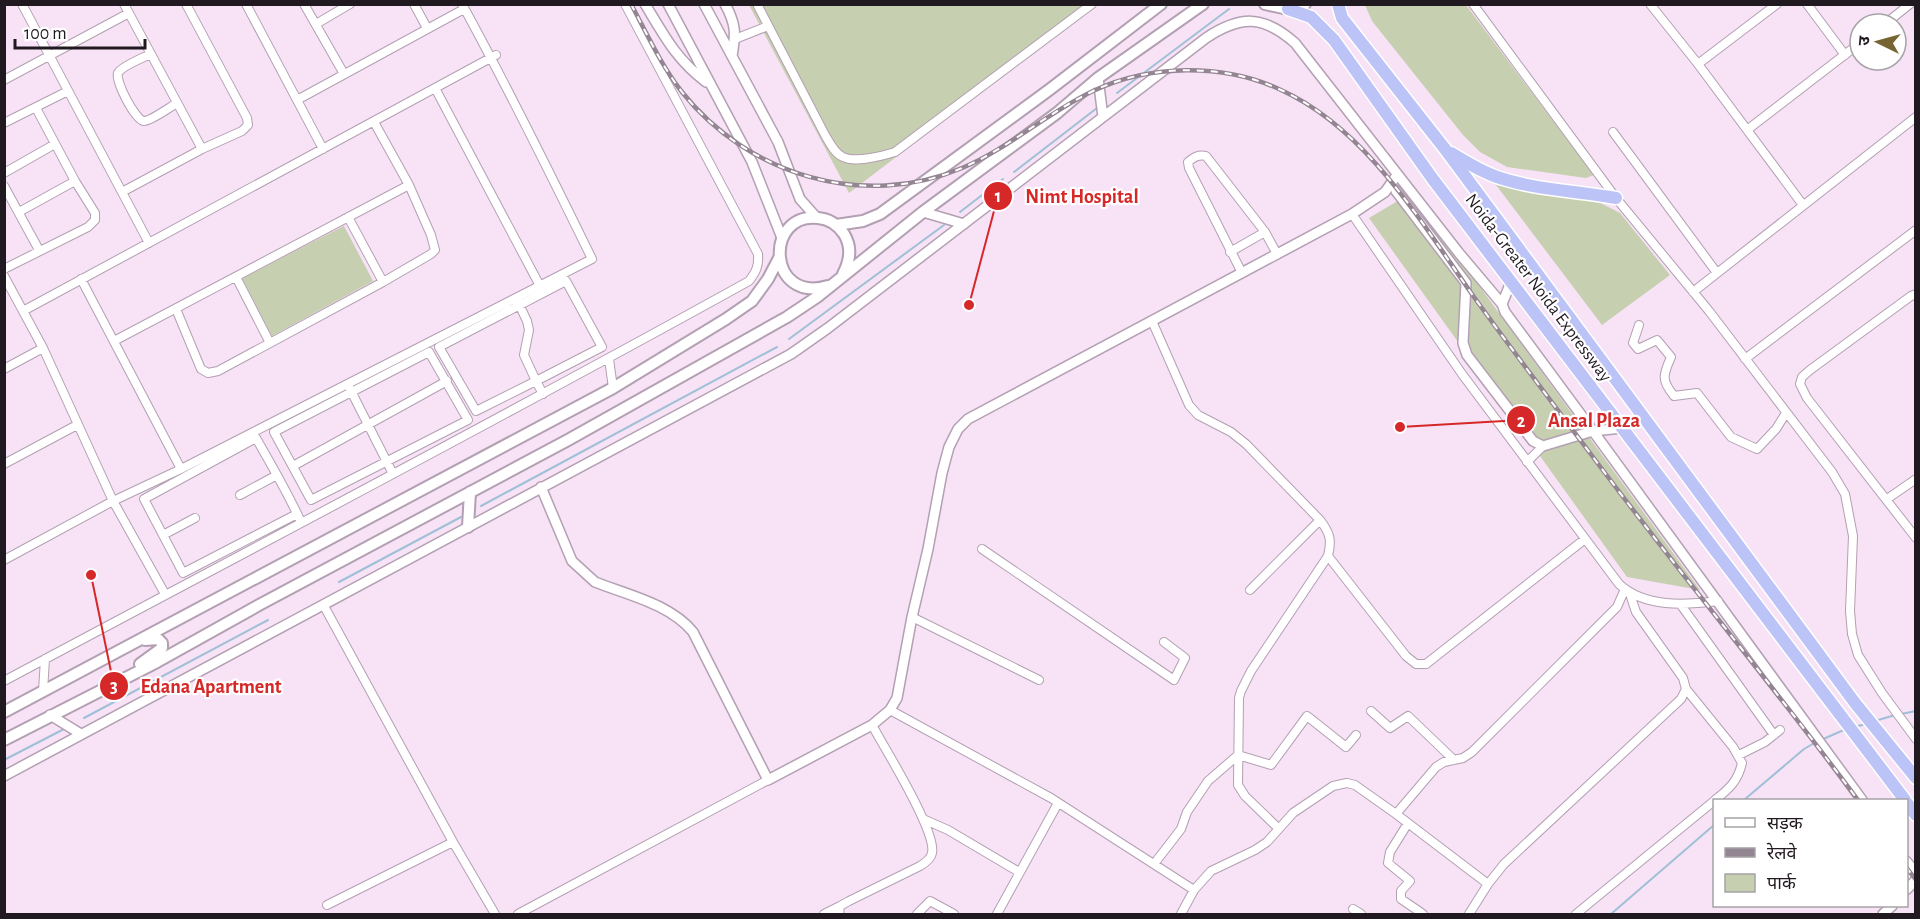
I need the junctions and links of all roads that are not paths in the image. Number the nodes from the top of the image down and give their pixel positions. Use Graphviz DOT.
graph roads {
  1 [pos="22,4"];
  2 [pos="124,4"];
  3 [pos="186,4"];
  4 [pos="246,4"];
  5 [pos="304,4"];
  6 [pos="350,4"];
  7 [pos="414,4"];
  8 [pos="625,4"];
  9 [pos="645,4"];
  10 [pos="668,4"];
  11 [pos="704,4"];
  12 [pos="725,4"];
  13 [pos="757,4"];
  14 [pos="1092,4"];
  15 [pos="1161,4"];
  16 [pos="1203,4"];
  17 [pos="1265,4"];
  18 [pos="1305,4"];
  19 [pos="1338,4"];
  20 [pos="1473,4"];
  21 [pos="1650,4"];
  22 [pos="1777,4"];
  23 [pos="1807,4"];
  24 [pos="463,7"];
  25 [pos="1288,9"];
  26 [pos="129,13"];
  27 [pos="315,24"];
  28 [pos="768,26"];
  29 [pos="427,28"];
  30 [pos="735,39"];
  31 [pos="1848,53"];
  32 [pos="151,54"];
  33 [pos="49,55"];
  34 [pos="1845,55"];
  35 [pos="732,56"];
  36 [pos="494,57"];
  37 [pos="1698,64"];
  38 [pos="344,74"];
  39 [pos="1098,78"];
  40 [pos="4,80"];
  41 [pos="711,85"];
  42 [pos="435,88"];
  43 [pos="68,91"];
  44 [pos="297,100"];
  45 [pos="177,103"];
  46 [pos="36,108"];
  47 [pos="1103,117"];
  48 [pos="1916,117"];
  49 [pos="374,122"];
  50 [pos="4,123"];
  51 [pos="1747,130"];
  52 [pos="1613,132"];
  53 [pos="55,144"];
  54 [pos="202,149"];
  55 [pos="323,149"];
  56 [pos="1445,149"];
  57 [pos="4,173"];
  58 [pos="1397,175"];
  59 [pos="75,182"];
  60 [pos="409,185"];
  61 [pos="4,186"];
  62 [pos="1409,190"];
  63 [pos="1396,191"];
  64 [pos="122,192"];
  65 [pos="1385,192"];
  66 [pos="1617,198"];
  67 [pos="1803,205"];
  68 [pos="923,212"];
  69 [pos="19,213"];
  70 [pos="1352,214"];
  71 [pos="348,217"];
  72 [pos="816,217"];
  73 [pos="964,224"];
  74 [pos="836,225"];
  75 [pos="1916,230"];
  76 [pos="1265,231"];
  77 [pos="782,238"];
  78 [pos="150,243"];
  79 [pos="39,250"];
  80 [pos="1230,252"];
  81 [pos="1276,254"];
  82 [pos="779,258"];
  83 [pos="4,269"];
  84 [pos="1242,273"];
  85 [pos="1717,273"];
  86 [pos="843,275"];
  87 [pos="4,276"];
  88 [pos="236,277"];
  89 [pos="81,279"];
  90 [pos="383,282"];
  91 [pos="1511,282"];
  92 [pos="540,286"];
  93 [pos="828,286"];
  94 [pos="1694,292"];
  95 [pos="1916,294"];
  96 [pos="518,302"];
  97 [pos="1502,303"];
  98 [pos="176,309"];
  99 [pos="23,311"];
  100 [pos="1152,321"];
  101 [pos="1639,325"];
  102 [pos="114,341"];
  103 [pos="270,343"];
  104 [pos="43,348"];
  105 [pos="1467,355"];
  106 [pos="609,359"];
  107 [pos="1745,359"];
  108 [pos="1455,363"];
  109 [pos="4,369"];
  110 [pos="447,381"];
  111 [pos="536,381"];
  112 [pos="349,388"];
  113 [pos="612,388"];
  114 [pos="543,394"];
  115 [pos="1786,413"];
  116 [pos="77,425"];
  117 [pos="368,425"];
  118 [pos="1622,428"];
  119 [pos="1593,431"];
  120 [pos="1543,446"];
  121 [pos="387,461"];
  122 [pos="1527,462"];
  123 [pos="4,464"];
  124 [pos="293,466"];
  125 [pos="181,469"];
  126 [pos="393,474"];
  127 [pos="277,475"];
  128 [pos="1916,479"];
  129 [pos="541,488"];
  130 [pos="470,492"];
  131 [pos="240,495"];
  132 [pos="1887,499"];
  133 [pos="113,501"];
  134 [pos="297,514"];
  135 [pos="195,518"];
  136 [pos="1320,520"];
  137 [pos="301,522"];
  138 [pos="468,527"];
  139 [pos="163,535"];
  140 [pos="1916,538"];
  141 [pos="1584,539"];
  142 [pos="982,549"];
  143 [pos="1328,556"];
  144 [pos="4,560"];
  145 [pos="183,573"];
  146 [pos="188,583"];
  147 [pos="1250,590"];
  148 [pos="1628,591"];
  149 [pos="165,594"];
  150 [pos="1718,601"];
  151 [pos="1681,605"];
  152 [pos="324,606"];
  153 [pos="912,617"];
  154 [pos="139,641"];
  155 [pos="1164,642"];
  156 [pos="45,659"];
  157 [pos="135,673"];
  158 [pos="1039,680"];
  159 [pos="4,681"];
  160 [pos="1686,689"];
  161 [pos="43,691"];
  162 [pos="890,710"];
  163 [pos="1371,711"];
  164 [pos="4,712"];
  165 [pos="50,715"];
  166 [pos="872,725"];
  167 [pos="81,734"];
  168 [pos="1356,735"];
  169 [pos="1914,738"];
  170 [pos="4,740"];
  171 [pos="1238,755"];
  172 [pos="1739,755"];
  173 [pos="1454,760"];
  174 [pos="4,776"];
  175 [pos="1916,778"];
  176 [pos="768,780"];
  177 [pos="1717,799"];
  178 [pos="1861,799"];
  179 [pos="1904,799"];
  180 [pos="1058,802"];
  181 [pos="1713,803"];
  182 [pos="1396,814"];
  183 [pos="923,819"];
  184 [pos="1408,823"];
  185 [pos="1278,828"];
  186 [pos="453,842"];
  187 [pos="1154,864"];
  188 [pos="1019,872"];
  189 [pos="1488,884"];
  190 [pos="1194,890"];
  191 [pos="327,905"];
  192 [pos="1353,909"];
  193 [pos="839,910"];
  194 [pos="495,915"];
  195 [pos="518,915"];
  196 [pos="824,915"];
  197 [pos="917,915"];
  198 [pos="954,915"];
  199 [pos="997,915"];
  200 [pos="1181,915"];
  201 [pos="1361,915"];
  202 [pos="1423,915"];
  203 [pos="1469,915"];
  204 [pos="1576,915"];
  1 -- 33 [label="street"];
  2 -- 26 [label="street"];
  3 -- 54 [label="street"];
  4 -- 44 [label="street"];
  5 -- 27 [label="street"];
  6 -- 27 [label="street"];
  7 -- 29 [label="street"];
  8 -- 106 [label="street"];
  9 -- 41 [label="street"];
  10 -- 41 [label="street"];
  11 -- 35 [label="street"];
  12 -- 30 [label="street"];
  13 -- 28 [label="street"];
  14 -- 28 [label="street"];
  15 -- 74 [label="main road"];
  16 -- 39 [label="main road"];
  17 -- 25 [label="main road"];
  18 -- 25 [label="main road"];
  19 -- 56 [label="highway, Noida-Greater Noida Expressway"];
  20 -- 66 [label="street"];
  21 -- 37 [label="street"];
  22 -- 37 [label="street"];
  23 -- 34 [label="street"];
  24 -- 29 [label="street"];
  24 -- 36 [label="street"];
  25 -- 91 [label="highway, Noida-Greater Noida Expressway"];
  26 -- 32 [label="street"];
  26 -- 33 [label="street"];
  27 -- 38 [label="street"];
  28 -- 30 [label="street"];
  29 -- 38 [label="street"];
  30 -- 35 [label="street"];
  31 -- 34 [label="street"];
  32 -- 45 [label="street"];
  32 -- 45 [label="street"];
  33 -- 40 [label="street"];
  33 -- 43 [label="street"];
  34 -- 51 [label="street"];
  35 -- 72 [label="street"];
  36 -- 42 [label="street"];
  36 -- 92 [label="street"];
  37 -- 51 [label="street"];
  38 -- 44 [label="street"];
  39 -- 47 [label="street"];
  39 -- 68 [label="main road"];
  41 -- 77 [label="street"];
  42 -- 49 [label="street"];
  42 -- 92 [label="street"];
  43 -- 46 [label="street"];
  43 -- 64 [label="street"];
  44 -- 55 [label="street"];
  45 -- 54 [label="street"];
  46 -- 50 [label="street"];
  46 -- 53 [label="street"];
  47 -- 58 [label="street"];
  47 -- 73 [label="street"];
  48 -- 67 [label="street"];
  49 -- 55 [label="street"];
  49 -- 60 [label="street"];
  51 -- 67 [label="street"];
  52 -- 85 [label="street"];
  53 -- 57 [label="street"];
  53 -- 59 [label="street"];
  54 -- 64 [label="street"];
  55 -- 78 [label="street"];
  56 -- 66 [label="highway"];
  56 -- 175 [label="highway, Noida-Greater Noida Expressway"];
  58 -- 62 [label="street"];
  58 -- 65 [label="street"];
  59 -- 69 [label="street"];
  59 -- 79 [label="street"];
  60 -- 71 [label="street"];
  60 -- 90 [label="street"];
  61 -- 69 [label="street"];
  62 -- 63 [label="street"];
  62 -- 97 [label="street"];
  63 -- 65 [label="street"];
  63 -- 105 [label="street"];
  64 -- 78 [label="street"];
  65 -- 70 [label="street"];
  66 -- 94 [label="street"];
  67 -- 85 [label="street"];
  68 -- 73 [label="street"];
  68 -- 86 [label="main road"];
  69 -- 79 [label="street"];
  70 -- 81 [label="street"];
  70 -- 108 [label="street"];
  71 -- 88 [label="street"];
  71 -- 90 [label="street"];
  72 -- 74 [label="main road"];
  72 -- 77 [label="main road"];
  73 -- 129 [label="street"];
  74 -- 86 [label="main road"];
  75 -- 107 [label="street"];
  76 -- 80 [label="street"];
  76 -- 80 [label="street"];
  76 -- 81 [label="street"];
  77 -- 82 [label="main road"];
  78 -- 89 [label="street"];
  79 -- 83 [label="street"];
  80 -- 84 [label="street"];
  81 -- 84 [label="street"];
  82 -- 93 [label="main road"];
  82 -- 113 [label="main road"];
  84 -- 100 [label="street"];
  85 -- 94 [label="street"];
  86 -- 93 [label="main road"];
  87 -- 99 [label="street"];
  88 -- 98 [label="street"];
  88 -- 103 [label="street"];
  89 -- 99 [label="street"];
  89 -- 102 [label="street"];
  90 -- 103 [label="street"];
  91 -- 97 [label="street"];
  91 -- 118 [label="highway, Noida-Greater Noida Expressway"];
  92 -- 96 [label="street"];
  93 -- 130 [label="main road"];
  94 -- 107 [label="street"];
  95 -- 132 [label="street"];
  96 -- 111 [label="street"];
  96 -- 111 [label="street"];
  96 -- 111 [label="street"];
  96 -- 112 [label="street"];
  97 -- 119 [label="street"];
  98 -- 102 [label="street"];
  98 -- 103 [label="street"];
  99 -- 104 [label="street"];
  100 -- 136 [label="street"];
  100 -- 153 [label="street"];
  101 -- 115 [label="street"];
  102 -- 125 [label="street"];
  104 -- 109 [label="street"];
  104 -- 116 [label="street"];
  105 -- 108 [label="street"];
  105 -- 120 [label="street"];
  106 -- 113 [label="street"];
  106 -- 114 [label="street"];
  107 -- 115 [label="street"];
  108 -- 122 [label="street"];
  110 -- 112 [label="street"];
  110 -- 117 [label="street"];
  110 -- 121 [label="street"];
  111 -- 114 [label="street"];
  112 -- 117 [label="street"];
  112 -- 124 [label="street"];
  112 -- 125 [label="street"];
  113 -- 154 [label="main road"];
  114 -- 126 [label="street"];
  115 -- 169 [label="street"];
  116 -- 123 [label="street"];
  116 -- 133 [label="street"];
  117 -- 121 [label="street"];
  117 -- 124 [label="street"];
  118 -- 119 [label="street"];
  118 -- 179 [label="highway, Noida-Greater Noida Expressway"];
  119 -- 120 [label="street"];
  119 -- 150 [label="street"];
  120 -- 122 [label="street"];
  121 -- 124 [label="street"];
  121 -- 126 [label="street"];
  122 -- 141 [label="street"];
  125 -- 133 [label="street"];
  126 -- 137 [label="street"];
  127 -- 131 [label="street"];
  127 -- 134 [label="street"];
  127 -- 139 [label="street"];
  128 -- 132 [label="street"];
  129 -- 138 [label="street"];
  129 -- 176 [label="street"];
  130 -- 138 [label="main road"];
  130 -- 157 [label="main road"];
  132 -- 140 [label="street"];
  133 -- 144 [label="street"];
  133 -- 149 [label="street"];
  134 -- 137 [label="street"];
  134 -- 145 [label="street"];
  135 -- 139 [label="street"];
  136 -- 143 [label="street"];
  136 -- 147 [label="street"];
  137 -- 146 [label="street"];
  138 -- 152 [label="street"];
  139 -- 145 [label="street"];
  141 -- 143 [label="street"];
  141 -- 148 [label="street"];
  142 -- 155 [label="street"];
  143 -- 171 [label="street"];
  145 -- 146 [label="street"];
  146 -- 149 [label="street"];
  148 -- 151 [label="street"];
  148 -- 160 [label="street"];
  148 -- 173 [label="street"];
  149 -- 156 [label="street"];
  150 -- 151 [label="street"];
  150 -- 178 [label="street"];
  151 -- 172 [label="street"];
  152 -- 167 [label="street"];
  152 -- 186 [label="street"];
  153 -- 158 [label="street"];
  153 -- 162 [label="street"];
  154 -- 157 [label="main road"];
  154 -- 161 [label="main road"];
  156 -- 159 [label="street"];
  156 -- 161 [label="street"];
  157 -- 165 [label="main road"];
  160 -- 172 [label="street"];
  160 -- 189 [label="street"];
  161 -- 164 [label="main road"];
  162 -- 166 [label="street"];
  162 -- 180 [label="street"];
  163 -- 173 [label="street"];
  165 -- 167 [label="street"];
  165 -- 170 [label="main road"];
  166 -- 176 [label="street"];
  166 -- 183 [label="street"];
  167 -- 174 [label="street"];
  168 -- 171 [label="street"];
  171 -- 185 [label="street"];
  171 -- 187 [label="street"];
  172 -- 177 [label="street"];
  173 -- 182 [label="street"];
  176 -- 195 [label="street"];
  180 -- 187 [label="street"];
  180 -- 188 [label="street"];
  181 -- 204 [label="street"];
  182 -- 184 [label="street"];
  182 -- 185 [label="street"];
  183 -- 188 [label="street"];
  183 -- 193 [label="street"];
  184 -- 189 [label="street"];
  184 -- 202 [label="street"];
  185 -- 190 [label="street"];
  186 -- 191 [label="street"];
  186 -- 194 [label="street"];
  187 -- 190 [label="street"];
  188 -- 199 [label="street"];
  189 -- 203 [label="street"];
  190 -- 200 [label="street"];
  192 -- 201 [label="street"];
  193 -- 196 [label="street"];
  197 -- 198 [label="street"];
}
